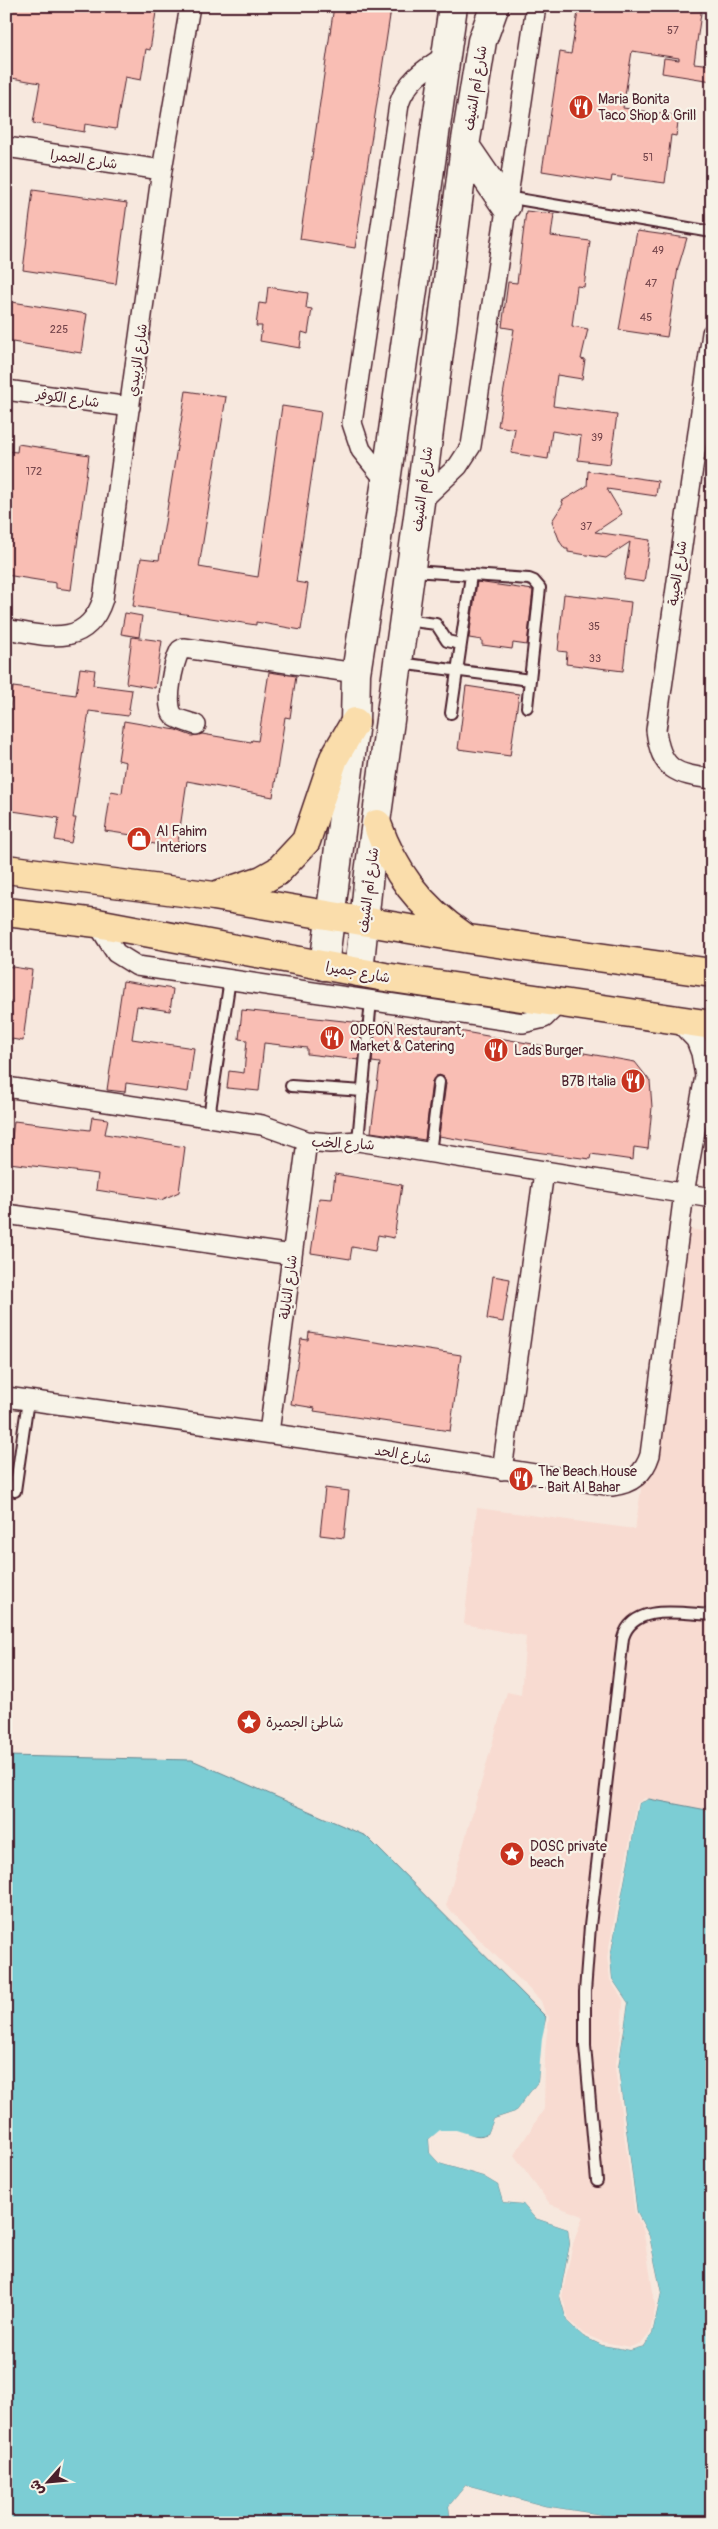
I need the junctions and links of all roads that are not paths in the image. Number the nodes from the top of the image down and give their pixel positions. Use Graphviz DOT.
graph roads {
  1 [pos="190,6"];
  2 [pos="453,6"];
  3 [pos="462,6"];
  4 [pos="536,6"];
  5 [pos="496,7"];
  6 [pos="448,54"];
  7 [pos="465,146"];
  8 [pos="6,147"];
  9 [pos="162,170"];
  10 [pos="506,202"];
  11 [pos="712,232"];
  12 [pos="712,333"];
  13 [pos="6,390"];
  14 [pos="130,407"];
  15 [pos="386,481"];
  16 [pos="420,502"];
  17 [pos="411,571"];
  18 [pos="471,575"];
  19 [pos="404,620"];
  20 [pos="6,629"];
  21 [pos="461,644"];
  22 [pos="398,663"];
  23 [pos="459,670"];
  24 [pos="356,673"];
  25 [pos="530,680"];
  26 [pos="527,707"];
  27 [pos="451,713"];
  28 [pos="355,722"];
  29 [pos="196,725"];
  30 [pos="712,779"];
  31 [pos="377,824"];
  32 [pos="6,869"];
  33 [pos="214,896"];
  34 [pos="6,912"];
  35 [pos="330,915"];
  36 [pos="363,921"];
  37 [pos="97,922"];
  38 [pos="469,939"];
  39 [pos="324,966"];
  40 [pos="359,972"];
  41 [pos="712,973"];
  42 [pos="230,979"];
  43 [pos="372,1000"];
  44 [pos="559,1003"];
  45 [pos="677,1020"];
  46 [pos="712,1025"];
  47 [pos="708,1070"];
  48 [pos="439,1082"];
  49 [pos="291,1086"];
  50 [pos="6,1088"];
  51 [pos="363,1091"];
  52 [pos="209,1117"];
  53 [pos="307,1141"];
  54 [pos="358,1141"];
  55 [pos="430,1153"];
  56 [pos="544,1172"];
  57 [pos="684,1194"];
  58 [pos="712,1198"];
  59 [pos="6,1214"];
  60 [pos="292,1254"];
  61 [pos="6,1397"];
  62 [pos="28,1400"];
  63 [pos="269,1433"];
  64 [pos="502,1470"];
  65 [pos="14,1490"];
  66 [pos="712,1615"];
  67 [pos="597,2181"];
  1 -- 9 [label="street, شارع الزبيدي"];
  2 -- 6 [label="main road"];
  3 -- 5 [label="main road"];
  4 -- 10 [label="street"];
  5 -- 7 [label="main road, شارع أم الشيف"];
  6 -- 15 [label="main road"];
  6 -- 15 [label="street"];
  7 -- 10 [label="main road"];
  7 -- 16 [label="main road, شارع أم الشيف"];
  8 -- 9 [label="street, شارع الحمرا"];
  9 -- 14 [label="street, شارع الزبيدي"];
  10 -- 11 [label="lane"];
  10 -- 16 [label="street"];
  12 -- 30 [label="street, شارع الحيبة"];
  13 -- 14 [label="street, شارع الكوفر"];
  14 -- 20 [label="street, شارع الزبيدي"];
  15 -- 24 [label="main road"];
  16 -- 17 [label="main road, شارع أم الشيف"];
  17 -- 18 [label="lane"];
  17 -- 19 [label="main road, شارع أم الشيف"];
  18 -- 21 [label="lane"];
  18 -- 25 [label="lane"];
  19 -- 21 [label="lane"];
  19 -- 22 [label="main road, شارع أم الشيف"];
  21 -- 23 [label="lane"];
  22 -- 23 [label="lane"];
  22 -- 31 [label="main road, شارع أم الشيف"];
  23 -- 25 [label="lane"];
  23 -- 27 [label="lane"];
  24 -- 28 [label="main road"];
  24 -- 29 [label="street"];
  25 -- 26 [label="lane"];
  28 -- 33 [label="main road"];
  28 -- 35 [label="main road"];
  31 -- 36 [label="main road, شارع أم الشيف"];
  31 -- 38 [label="main road"];
  32 -- 33 [label="main road"];
  33 -- 35 [label="main road"];
  34 -- 37 [label="main road, شارع جميرا"];
  35 -- 36 [label="main road"];
  35 -- 39 [label="main road"];
  36 -- 38 [label="main road"];
  36 -- 40 [label="main road, شارع أم الشيف"];
  37 -- 39 [label="main road, شارع جميرا"];
  37 -- 42 [label="street"];
  38 -- 41 [label="main road"];
  39 -- 40 [label="main road, شارع جميرا"];
  40 -- 44 [label="main road, شارع جميرا"];
  42 -- 43 [label="street"];
  42 -- 52 [label="lane"];
  43 -- 44 [label="street"];
  43 -- 51 [label="lane"];
  44 -- 45 [label="main road, شارع جميرا"];
  45 -- 46 [label="main road, شارع جميرا"];
  45 -- 47 [label="street"];
  47 -- 57 [label="street, شارع الحد"];
  48 -- 55 [label="lane"];
  49 -- 51 [label="lane"];
  50 -- 52 [label="street, شارع الخب"];
  51 -- 54 [label="lane"];
  52 -- 53 [label="street, شارع الخب"];
  53 -- 54 [label="street, شارع الخب"];
  53 -- 60 [label="street, شارع النايلة"];
  54 -- 55 [label="street, شارع الخب"];
  55 -- 56 [label="street, شارع الخب"];
  56 -- 57 [label="street, شارع الخب"];
  56 -- 64 [label="street"];
  57 -- 58 [label="street, شارع الخب"];
  57 -- 64 [label="street, شارع الحد"];
  59 -- 60 [label="street"];
  60 -- 63 [label="street, شارع النايلة"];
  61 -- 62 [label="street, شارع الحد"];
  62 -- 63 [label="street, شارع الحد"];
  62 -- 65 [label="lane"];
  63 -- 64 [label="street, شارع الحد"];
  66 -- 67 [label="lane"];
}
